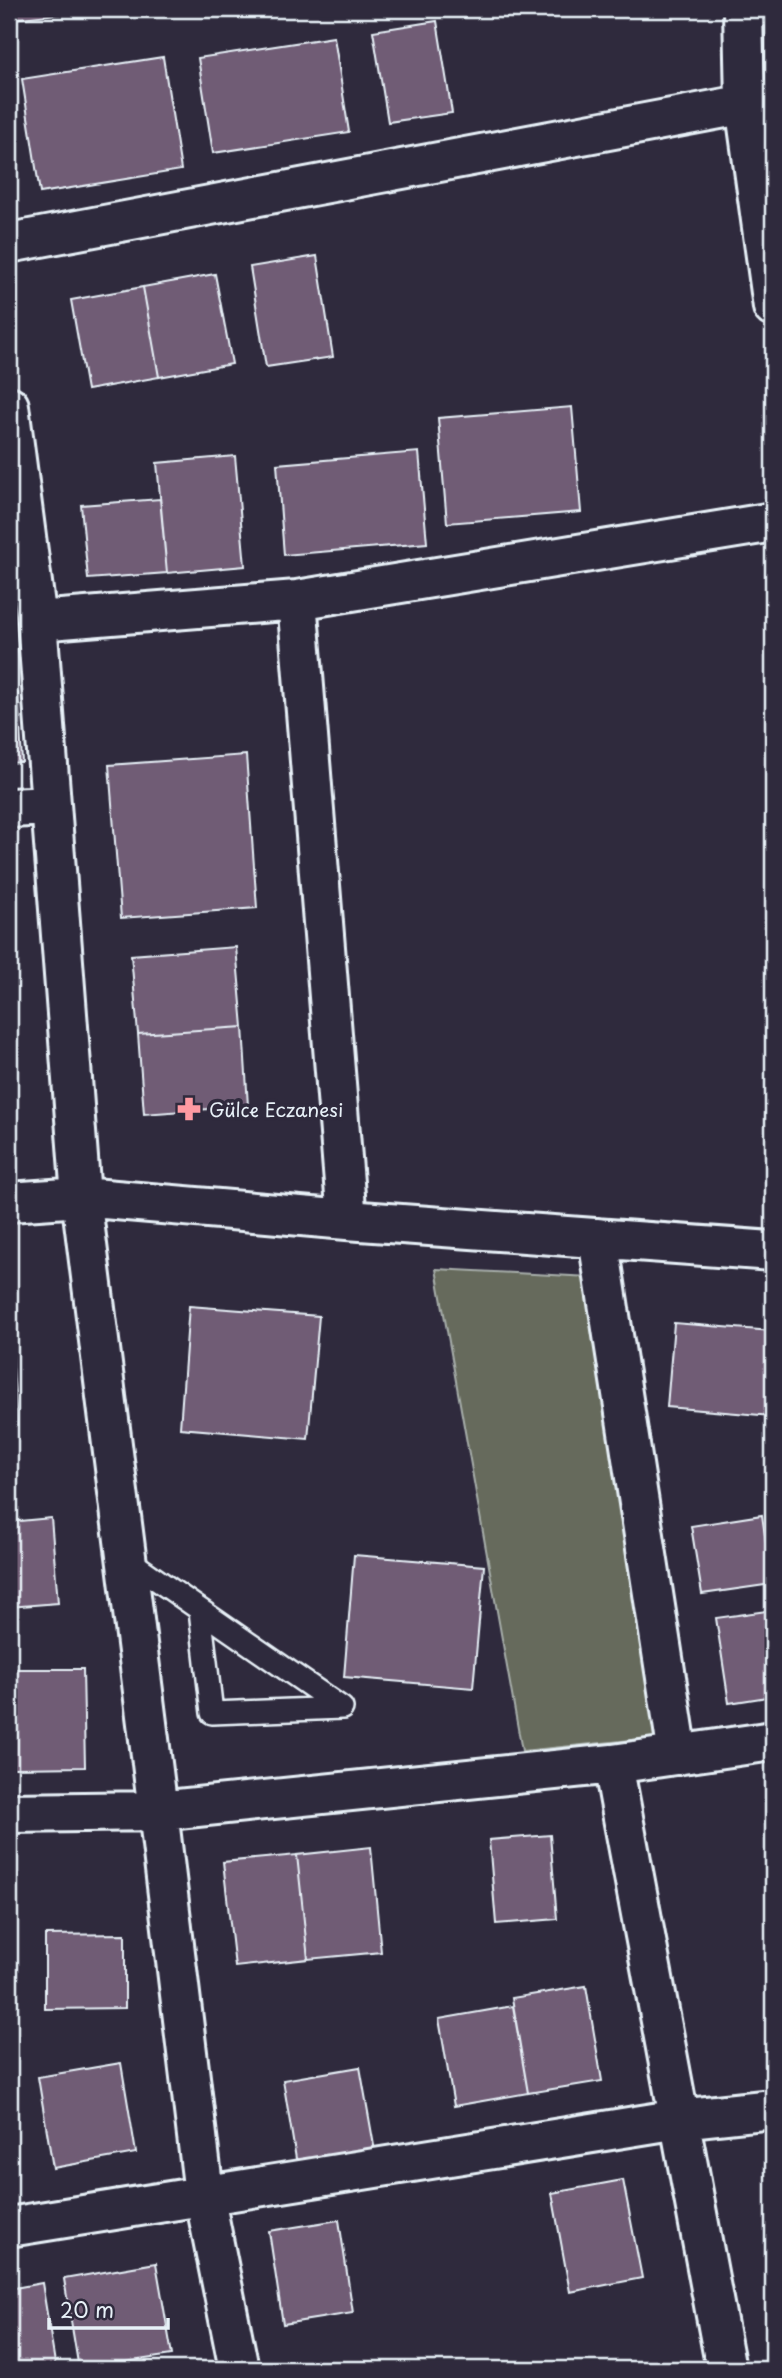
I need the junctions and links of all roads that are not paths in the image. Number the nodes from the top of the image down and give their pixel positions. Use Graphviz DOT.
graph roads {
  1 [pos="743,9"];
  2 [pos="759,102"];
  3 [pos="9,243"];
  4 [pos="773,307"];
  5 [pos="9,406"];
  6 [pos="773,522"];
  7 [pos="297,600"];
  8 [pos="37,621"];
  9 [pos="51,806"];
  10 [pos="9,808"];
  11 [pos="80,1197"];
  12 [pos="9,1202"];
  13 [pos="347,1220"];
  14 [pos="598,1238"];
  15 [pos="773,1251"];
  16 [pos="127,1559"];
  17 [pos="200,1610"];
  18 [pos="773,1741"];
  19 [pos="678,1755"];
  20 [pos="613,1764"];
  21 [pos="159,1811"];
  22 [pos="9,1812"];
  23 [pos="773,2109"];
  24 [pos="679,2119"];
  25 [pos="204,2194"];
  26 [pos="9,2227"];
  27 [pos="239,2369"];
  28 [pos="726,2369"];
  1 -- 2 [label="street"];
  2 -- 3 [label="street"];
  2 -- 4 [label="street"];
  5 -- 8 [label="street"];
  6 -- 7 [label="street"];
  7 -- 8 [label="street"];
  7 -- 13 [label="street"];
  8 -- 9 [label="street"];
  9 -- 10 [label="street"];
  9 -- 11 [label="street"];
  11 -- 12 [label="street"];
  11 -- 13 [label="street"];
  11 -- 16 [label="street"];
  13 -- 14 [label="street"];
  14 -- 15 [label="street"];
  14 -- 19 [label="street"];
  16 -- 17 [label="lane"];
  16 -- 21 [label="street"];
  17 -- 17 [label="lane"];
  18 -- 19 [label="street"];
  19 -- 20 [label="street"];
  20 -- 21 [label="street"];
  20 -- 24 [label="street"];
  21 -- 22 [label="street"];
  21 -- 25 [label="street"];
  23 -- 24 [label="street"];
  24 -- 25 [label="street"];
  24 -- 28 [label="street"];
  25 -- 26 [label="street"];
  25 -- 27 [label="street"];
}
